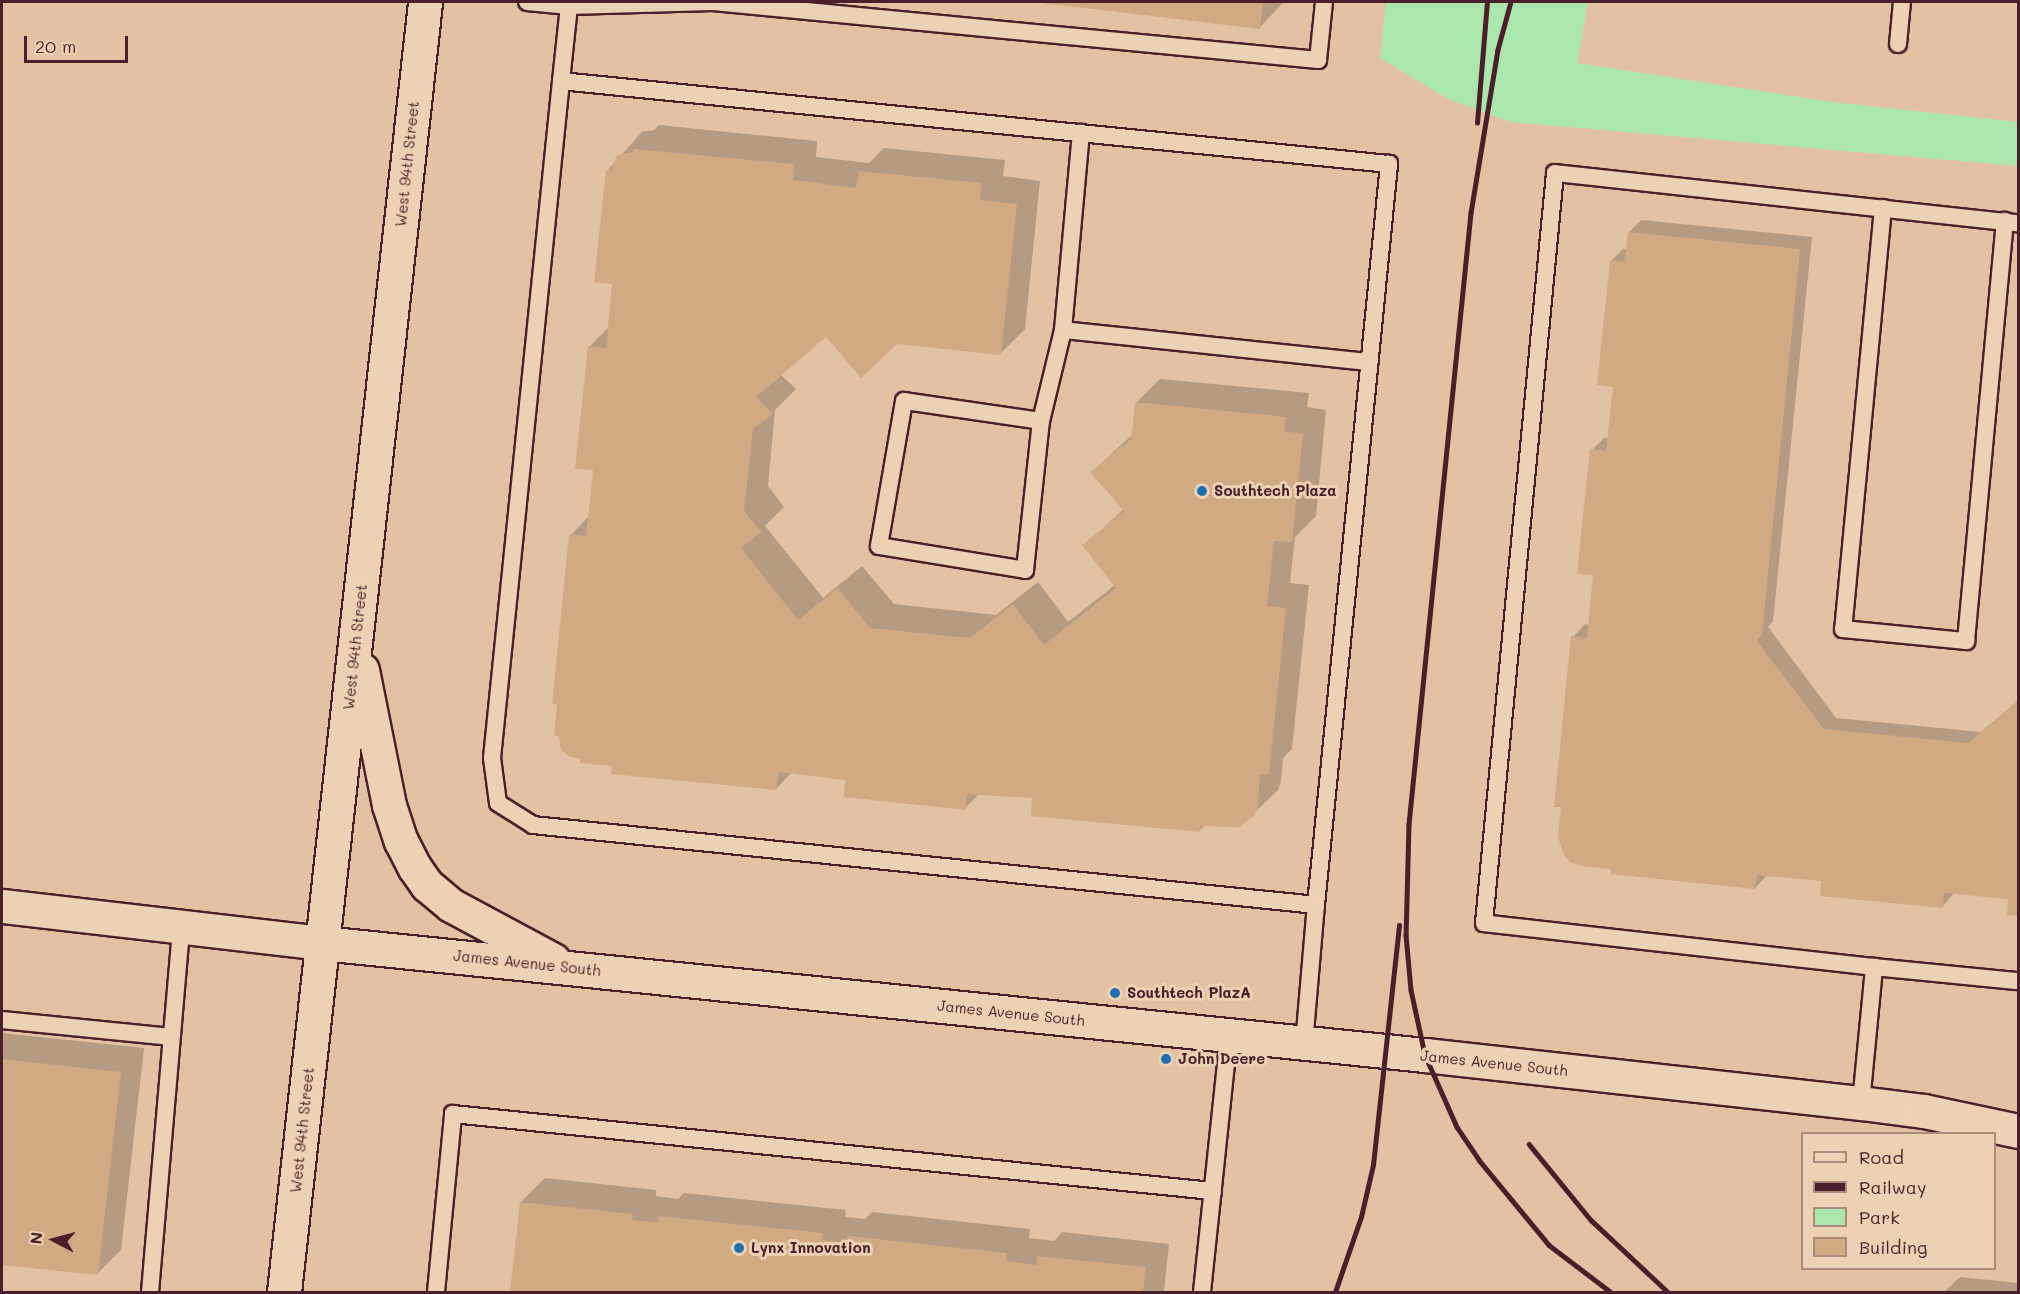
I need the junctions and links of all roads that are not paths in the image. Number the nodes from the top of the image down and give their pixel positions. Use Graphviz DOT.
graph roads {
  1 [pos="425,2"];
  2 [pos="527,2"];
  3 [pos="1324,2"];
  4 [pos="1902,2"];
  5 [pos="569,4"];
  6 [pos="1898,44"];
  7 [pos="561,81"];
  8 [pos="1081,133"];
  9 [pos="1883,208"];
  10 [pos="2012,222"];
  11 [pos="1063,330"];
  12 [pos="1369,362"];
  13 [pos="1041,421"];
  14 [pos="356,640"];
  15 [pos="1316,905"];
  16 [pos="2,906"];
  17 [pos="181,927"];
  18 [pos="322,943"];
  19 [pos="566,967"];
  20 [pos="1874,967"];
  21 [pos="2019,981"];
  22 [pos="2,1020"];
  23 [pos="1229,1036"];
  24 [pos="171,1037"];
  25 [pos="1304,1044"];
  26 [pos="1861,1102"];
  27 [pos="2019,1131"];
  28 [pos="1213,1191"];
  29 [pos="150,1293"];
  30 [pos="284,1293"];
  31 [pos="436,1293"];
  32 [pos="1202,1293"];
  1 -- 14 [label="street, West 94th Street"];
  2 -- 5 [label="lane"];
  3 -- 5 [label="lane"];
  4 -- 6 [label="lane"];
  5 -- 7 [label="lane"];
  7 -- 8 [label="lane"];
  7 -- 15 [label="lane"];
  8 -- 11 [label="lane"];
  8 -- 12 [label="lane"];
  9 -- 10 [label="lane"];
  9 -- 10 [label="lane"];
  9 -- 20 [label="lane"];
  11 -- 12 [label="lane"];
  11 -- 13 [label="lane"];
  12 -- 15 [label="lane"];
  13 -- 13 [label="lane"];
  14 -- 18 [label="street, West 94th Street"];
  14 -- 19 [label="street"];
  15 -- 25 [label="lane"];
  16 -- 17 [label="street, James Avenue South"];
  17 -- 18 [label="street, James Avenue South"];
  17 -- 24 [label="lane"];
  18 -- 19 [label="street, James Avenue South"];
  18 -- 30 [label="street, West 94th Street"];
  19 -- 23 [label="street, James Avenue South"];
  20 -- 21 [label="lane"];
  20 -- 26 [label="lane"];
  22 -- 24 [label="lane"];
  23 -- 25 [label="street, James Avenue South"];
  23 -- 28 [label="lane"];
  24 -- 29 [label="lane"];
  25 -- 26 [label="street, James Avenue South"];
  26 -- 27 [label="street, James Avenue South"];
  28 -- 31 [label="lane"];
  28 -- 32 [label="lane"];
}
